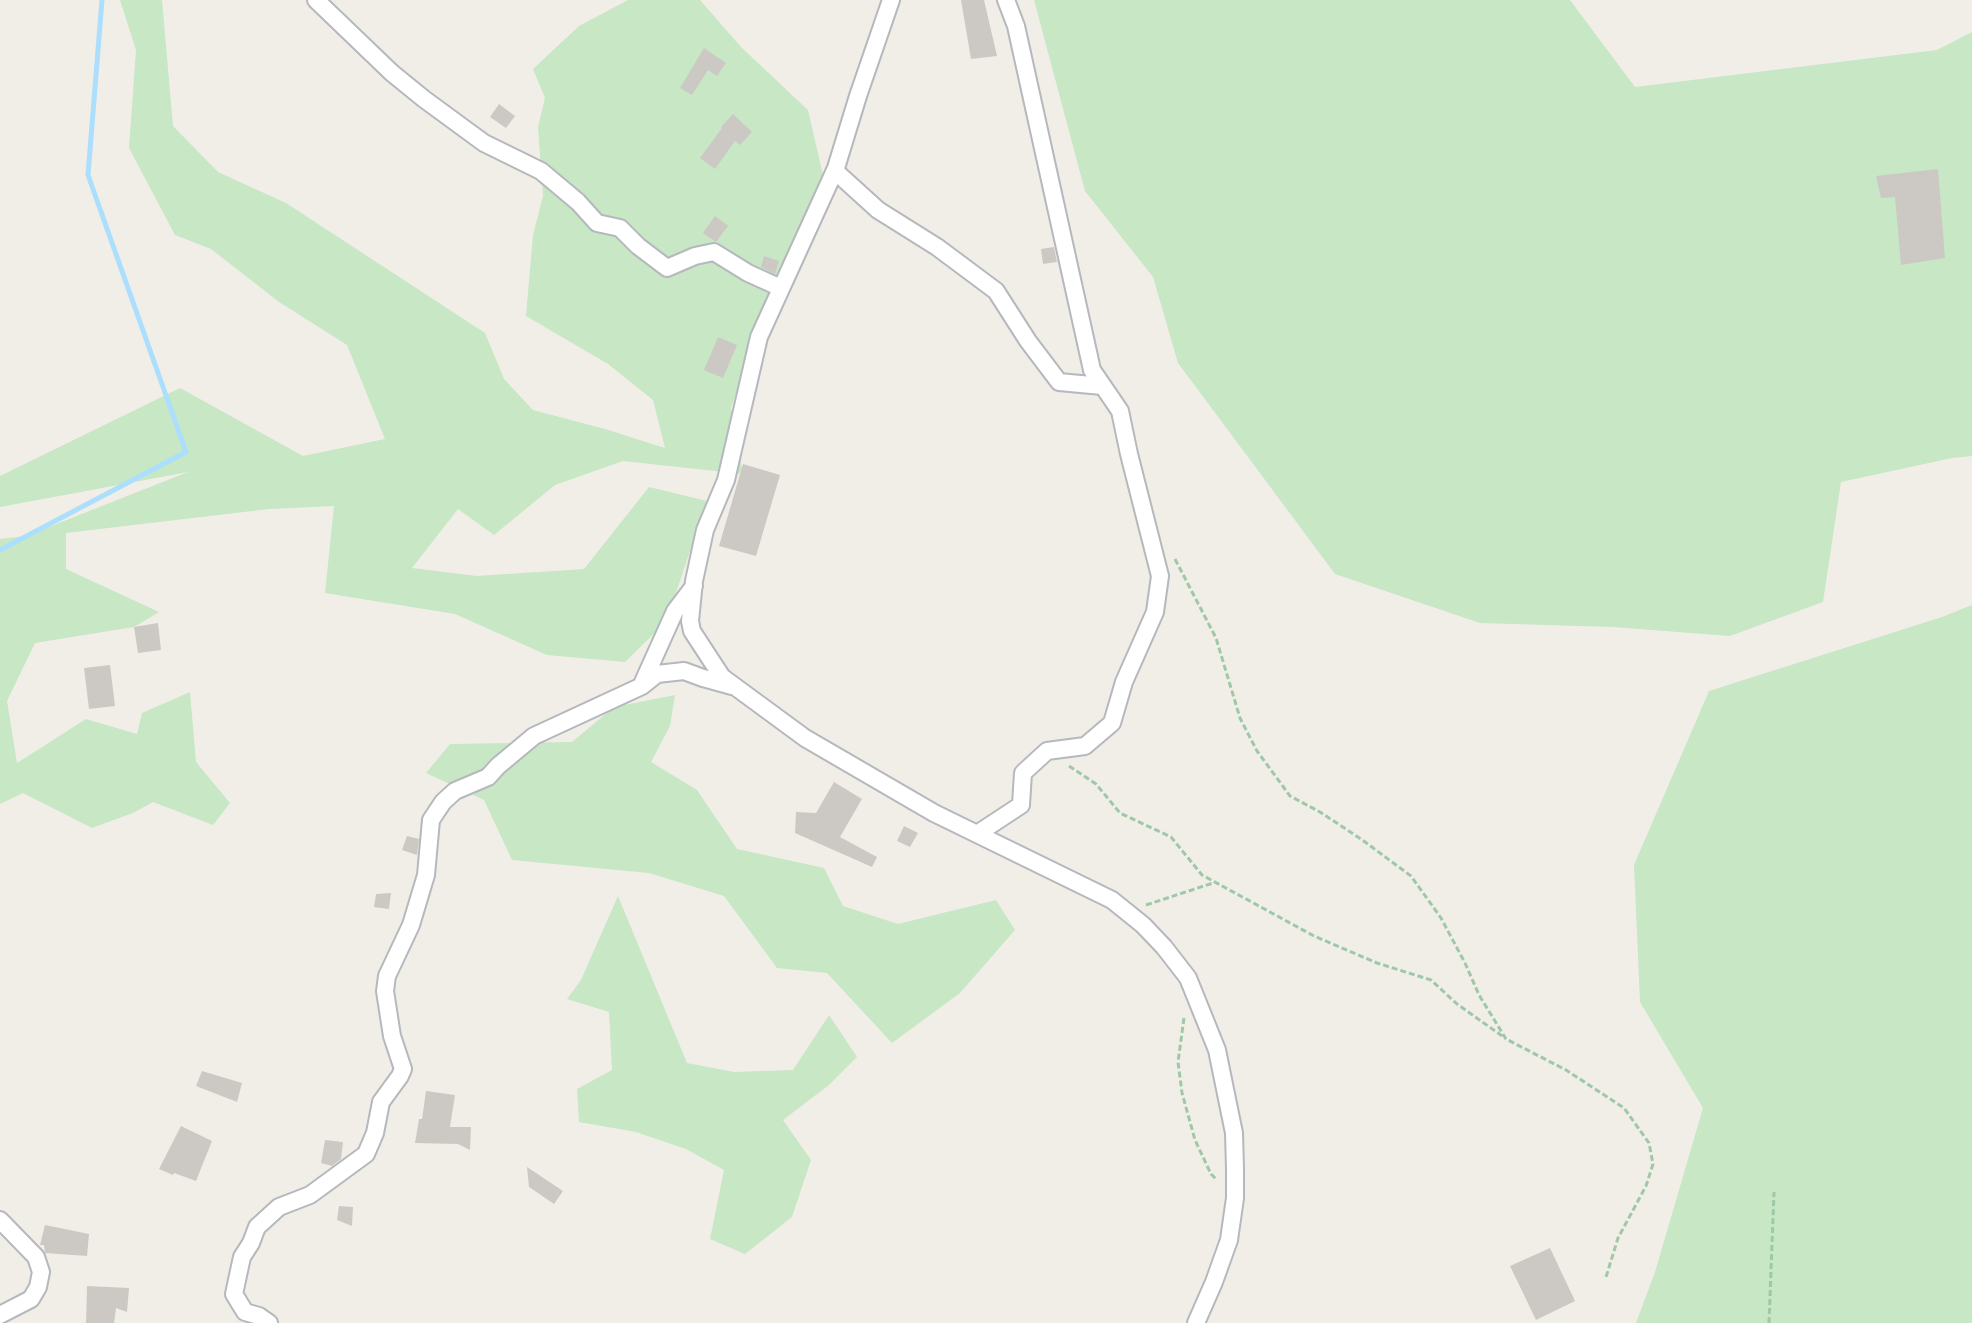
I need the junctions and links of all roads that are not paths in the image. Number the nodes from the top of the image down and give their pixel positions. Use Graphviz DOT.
graph roads {
  1 [pos="316,0"];
  2 [pos="891,0"];
  3 [pos="1006,0"];
  4 [pos="835,171"];
  5 [pos="782,288"];
  6 [pos="1102,386"];
  7 [pos="694,586"];
  8 [pos="642,686"];
  9 [pos="734,686"];
  10 [pos="977,834"];
  11 [pos="0,1220"];
  12 [pos="0,1315"];
  13 [pos="269,1323"];
  14 [pos="1196,1323"];
  1 -- 5 [label="street"];
  2 -- 4 [label="street"];
  3 -- 6 [label="street"];
  4 -- 5 [label="street"];
  4 -- 6 [label="street"];
  5 -- 7 [label="street"];
  6 -- 10 [label="street"];
  7 -- 8 [label="street"];
  7 -- 9 [label="street"];
  8 -- 9 [label="street"];
  8 -- 13 [label="street"];
  9 -- 10 [label="street"];
  10 -- 14 [label="street"];
  11 -- 12 [label="street"];
}
